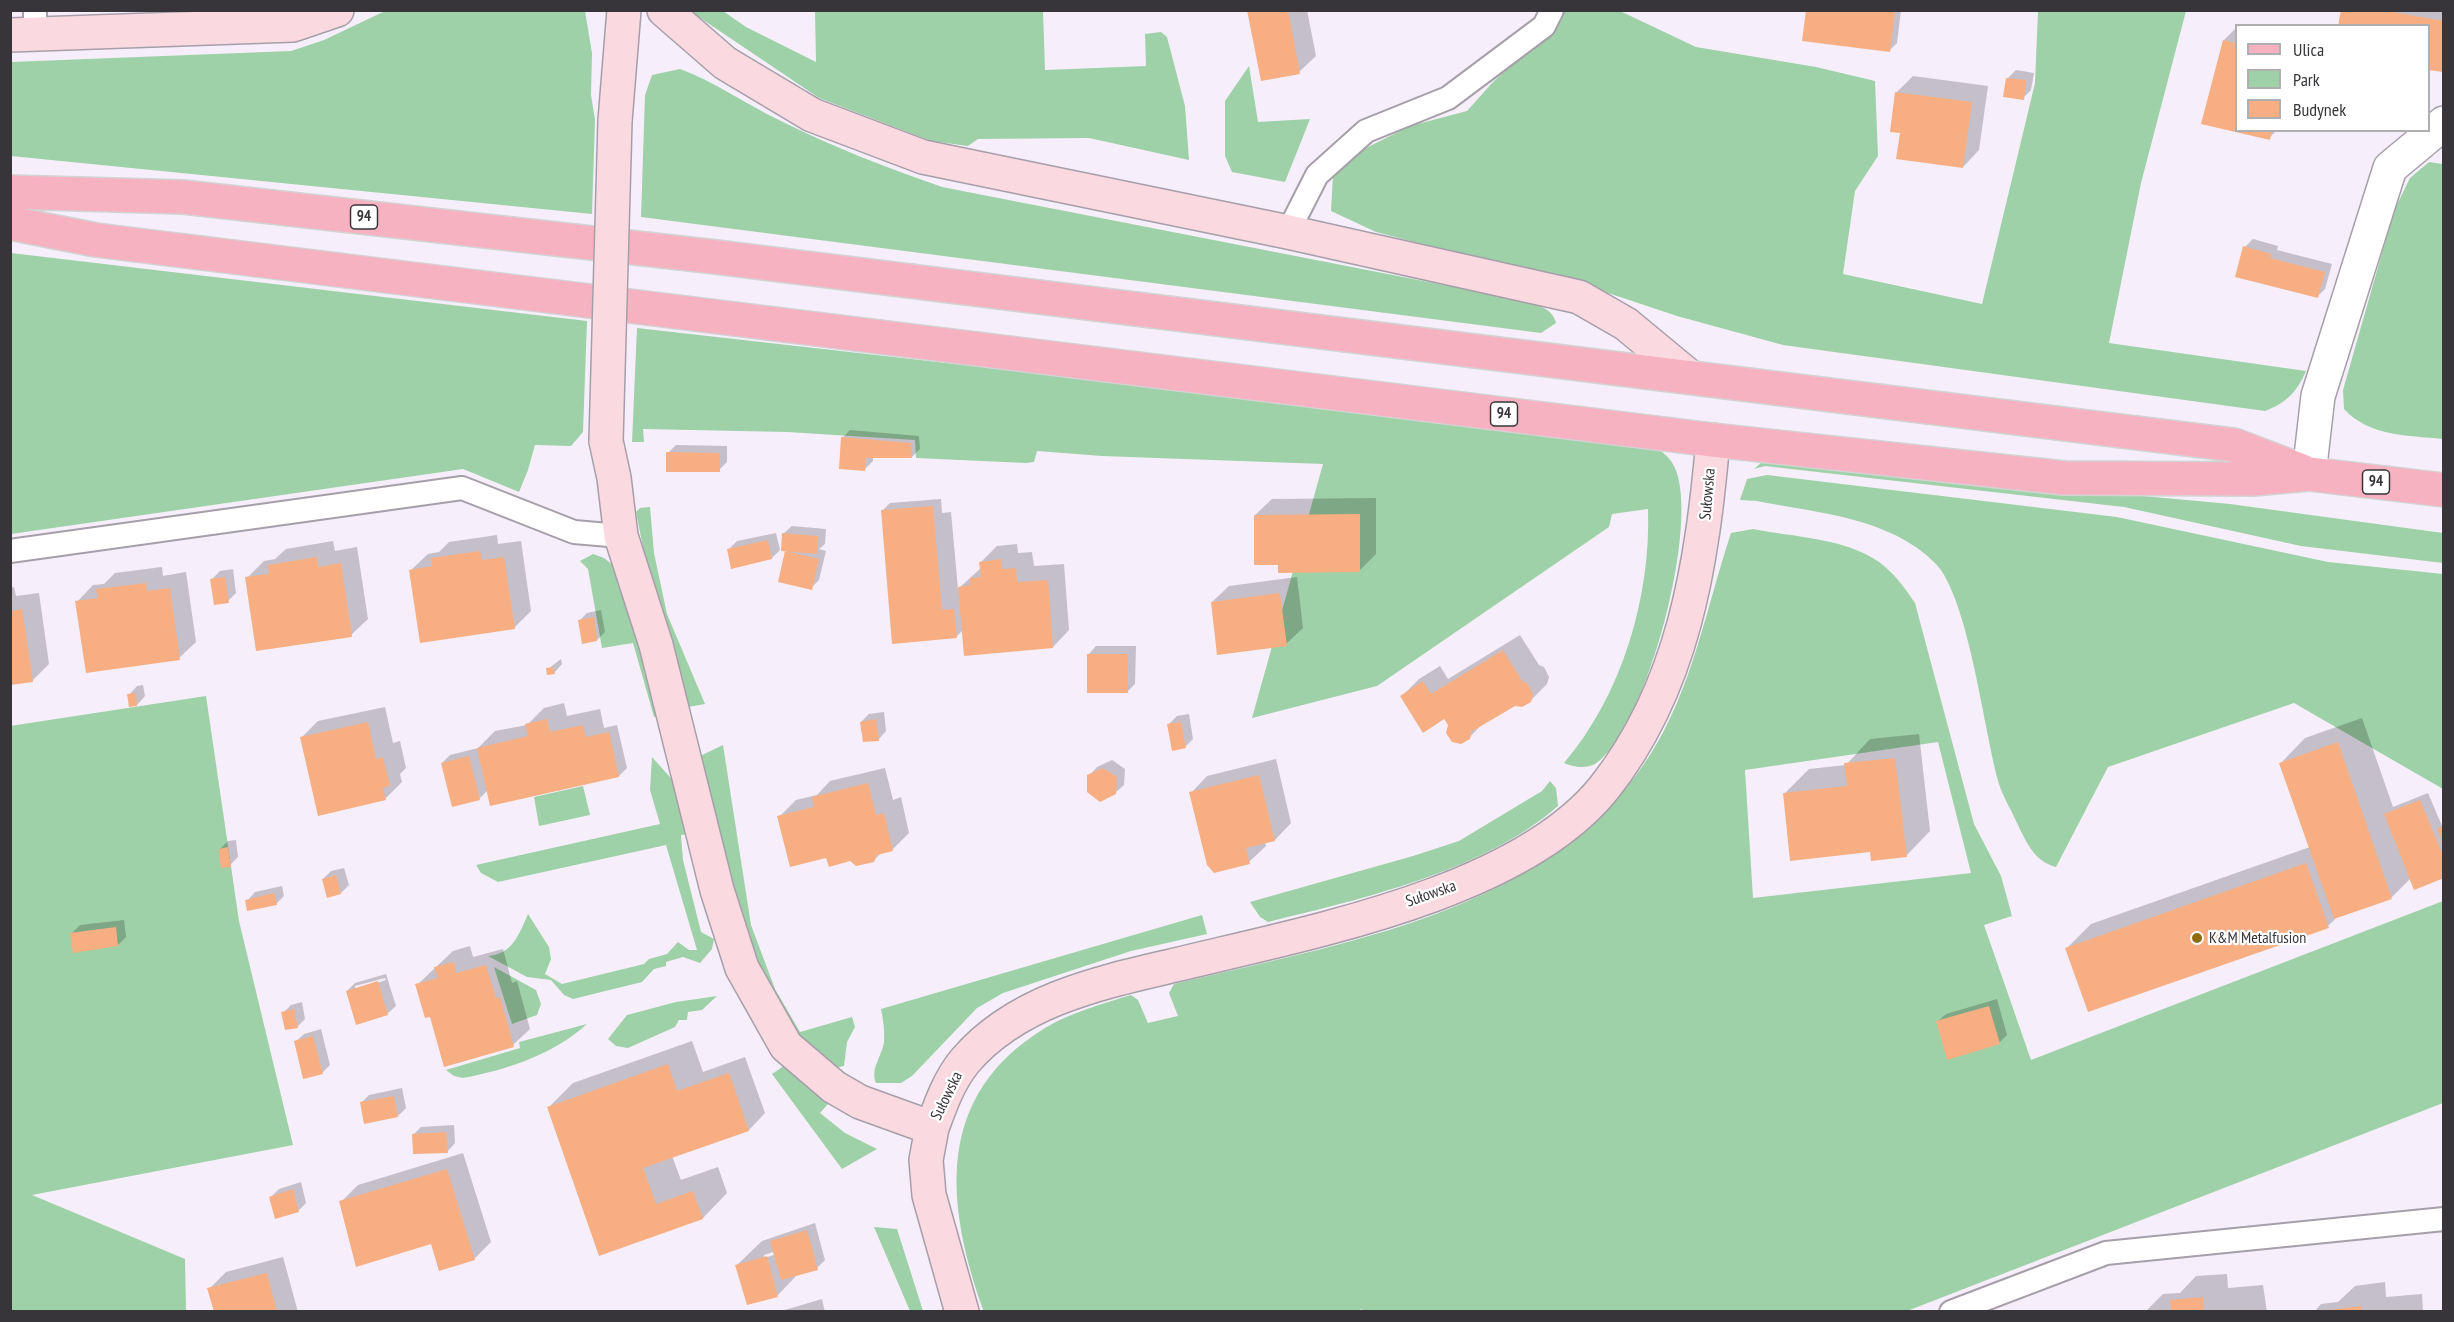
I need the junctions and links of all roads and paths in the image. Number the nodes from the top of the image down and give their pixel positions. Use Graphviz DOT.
graph roads {
  1 [pos="337,10"];
  2 [pos="624,10"];
  3 [pos="664,10"];
  4 [pos="1552,10"];
  5 [pos="23,27"];
  6 [pos="2444,123"];
  7 [pos="10,192"];
  8 [pos="10,223"];
  9 [pos="1288,232"];
  10 [pos="1690,376"];
  11 [pos="1713,440"];
  12 [pos="2309,474"];
  13 [pos="2444,490"];
  14 [pos="621,536"];
  15 [pos="10,551"];
  16 [pos="932,1128"];
  17 [pos="2444,1218"];
  18 [pos="962,1311"];
  19 [pos="1951,1311"];
  1 -- 5 [label="street"];
  2 -- 14 [label="street, bridge"];
  3 -- 9 [label="street"];
  4 -- 9 [label="lane"];
  6 -- 12 [label="street"];
  7 -- 10 [label="main road, 94"];
  8 -- 11 [label="main road, 94"];
  9 -- 10 [label="street"];
  10 -- 12 [label="main road, 94"];
  11 -- 12 [label="main road, 94"];
  11 -- 16 [label="street, Sułowska"];
  12 -- 13 [label="main road, 94"];
  14 -- 15 [label="lane"];
  14 -- 16 [label="street"];
  16 -- 18 [label="street, Sułowska"];
  17 -- 19 [label="lane"];
}
